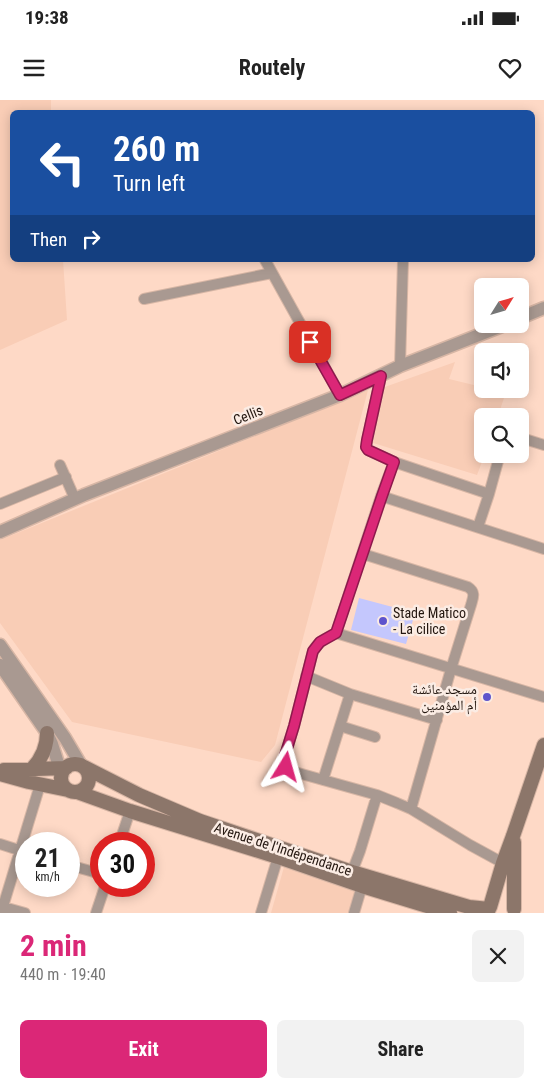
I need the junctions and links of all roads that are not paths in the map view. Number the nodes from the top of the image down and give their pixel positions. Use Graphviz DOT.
graph roads {
  1 [pos="266,262"];
  2 [pos="403,262"];
  3 [pos="272,273"];
  4 [pos="144,300"];
  5 [pos="544,308"];
  6 [pos="529,314"];
  7 [pos="484,333"];
  8 [pos="400,366"];
  9 [pos="381,376"];
  10 [pos="340,395"];
  11 [pos="529,440"];
  12 [pos="544,445"];
  13 [pos="394,462"];
  14 [pos="498,463"];
  15 [pos="60,465"];
  16 [pos="66,477"];
  17 [pos="489,494"];
  18 [pos="382,496"];
  19 [pos="75,499"];
  20 [pos="0,504"];
  21 [pos="478,527"];
  22 [pos="0,532"];
  23 [pos="544,549"];
  24 [pos="363,554"];
  25 [pos="336,633"];
  26 [pos="0,646"];
  27 [pos="0,665"];
  28 [pos="451,669"];
  29 [pos="306,676"];
  30 [pos="350,694"];
  31 [pos="544,697"];
  32 [pos="437,720"];
  33 [pos="340,726"];
  34 [pos="47,733"];
  35 [pos="375,737"];
  36 [pos="544,745"];
  37 [pos="82,766"];
  38 [pos="30,770"];
  39 [pos="62,771"];
  40 [pos="0,772"];
  41 [pos="323,780"];
  42 [pos="40,784"];
  43 [pos="73,791"];
  44 [pos="377,795"];
  45 [pos="411,809"];
  46 [pos="130,811"];
  47 [pos="28,832"];
  48 [pos="123,832"];
  49 [pos="514,836"];
  50 [pos="0,844"];
  51 [pos="15,849"];
  52 [pos="278,857"];
  53 [pos="503,862"];
  54 [pos="352,872"];
  55 [pos="15,873"];
  56 [pos="362,886"];
  57 [pos="101,897"];
  58 [pos="2,908"];
  59 [pos="488,910"];
  60 [pos="516,912"];
  61 [pos="25,913"];
  62 [pos="96,913"];
  63 [pos="262,913"];
  64 [pos="354,913"];
  65 [pos="450,913"];
  1 -- 3 [label="street"];
  2 -- 8 [label="street"];
  3 -- 4 [label="street"];
  3 -- 10 [label="street"];
  5 -- 6 [label="street"];
  7 -- 8 [label="street, Cellis"];
  8 -- 9 [label="street, Cellis"];
  9 -- 10 [label="street, Cellis"];
  9 -- 13 [label="street"];
  10 -- 19 [label="street, Cellis"];
  11 -- 12 [label="street"];
  13 -- 17 [label="street"];
  13 -- 18 [label="street"];
  14 -- 17 [label="street"];
  15 -- 16 [label="street"];
  16 -- 19 [label="street"];
  16 -- 20 [label="street"];
  17 -- 21 [label="street"];
  18 -- 21 [label="street"];
  18 -- 24 [label="street"];
  19 -- 22 [label="street, Cellis"];
  21 -- 23 [label="street"];
  24 -- 25 [label="street"];
  24 -- 28 [label="street"];
  25 -- 28 [label="street"];
  25 -- 29 [label="street"];
  26 -- 37 [label="street"];
  27 -- 34 [label="street"];
  28 -- 31 [label="street"];
  28 -- 32 [label="street"];
  29 -- 30 [label="street"];
  29 -- 41 [label="street"];
  30 -- 32 [label="street"];
  30 -- 33 [label="street"];
  32 -- 45 [label="street"];
  33 -- 35 [label="street"];
  33 -- 41 [label="street"];
  34 -- 38 [label="main road"];
  34 -- 39 [label="street"];
  36 -- 49 [label="main road"];
  37 -- 39 [label="main road"];
  37 -- 43 [label="main road"];
  37 -- 54 [label="main road, Avenue de l'Indépendance"];
  38 -- 39 [label="main road, Avenue de l'Indépendance"];
  38 -- 40 [label="main road, Avenue de l'Indépendance"];
  39 -- 43 [label="main road"];
  40 -- 42 [label="main road, Avenue de l'Indépendance"];
  41 -- 44 [label="street"];
  42 -- 43 [label="main road, Avenue de l'Indépendance"];
  42 -- 47 [label="street"];
  43 -- 46 [label="main road, Avenue de l'Indépendance"];
  44 -- 45 [label="street"];
  44 -- 54 [label="street"];
  45 -- 53 [label="street"];
  46 -- 48 [label="street"];
  46 -- 52 [label="main road, Avenue de l'Indépendance"];
  49 -- 53 [label="main road"];
  49 -- 60 [label="main road"];
  50 -- 51 [label="street"];
  52 -- 56 [label="main road, Avenue de l'Indépendance"];
  52 -- 63 [label="street"];
  53 -- 59 [label="main road"];
  54 -- 59 [label="main road, Avenue de l'Indépendance"];
  55 -- 58 [label="street"];
  56 -- 64 [label="street"];
  56 -- 65 [label="main road, Avenue de l'Indépendance"];
  57 -- 62 [label="street"];
  58 -- 61 [label="street"];
  59 -- 60 [label="main road, Avenue de l'Indépendance"];
}
